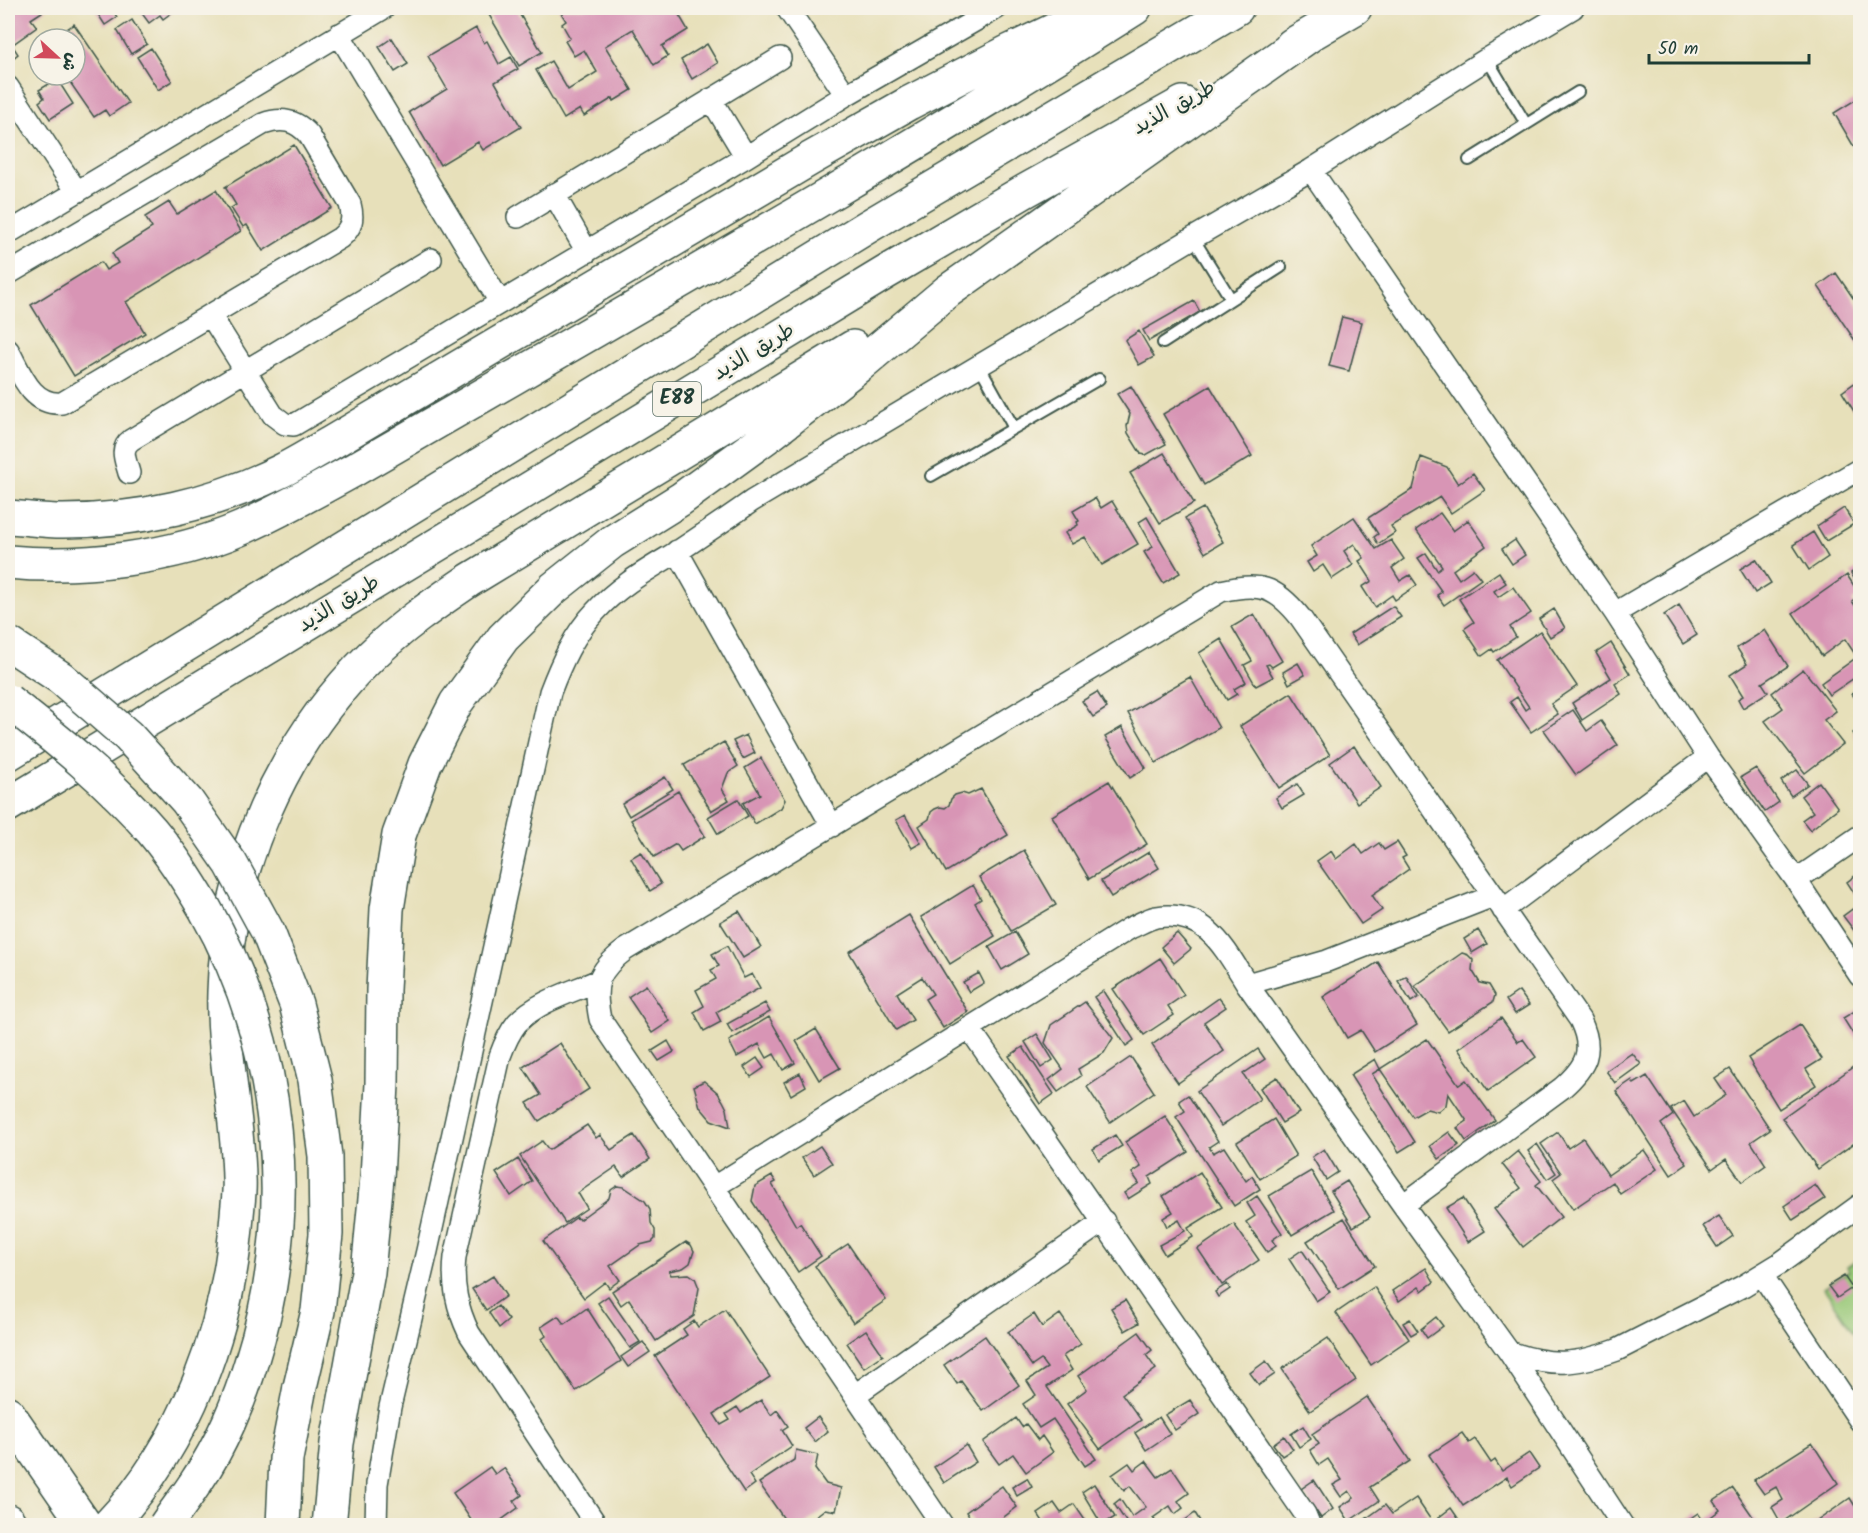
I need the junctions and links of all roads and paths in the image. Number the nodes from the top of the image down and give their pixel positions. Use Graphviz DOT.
graph roads {
  1 [pos="384,8"];
  2 [pos="787,8"];
  3 [pos="997,8"];
  4 [pos="1101,8"];
  5 [pos="1135,8"];
  6 [pos="1237,8"];
  7 [pos="1355,8"];
  8 [pos="1573,8"];
  9 [pos="339,34"];
  10 [pos="1310,35"];
  11 [pos="780,58"];
  12 [pos="1487,59"];
  13 [pos="8,87"];
  14 [pos="1578,92"];
  15 [pos="846,95"];
  16 [pos="711,99"];
  17 [pos="1526,124"];
  18 [pos="746,157"];
  19 [pos="1469,160"];
  20 [pos="1311,170"];
  21 [pos="77,192"];
  22 [pos="554,194"];
  23 [pos="518,217"];
  24 [pos="8,233"];
  25 [pos="1193,238"];
  26 [pos="586,252"];
  27 [pos="431,259"];
  28 [pos="1281,267"];
  29 [pos="8,274"];
  30 [pos="948,291"];
  31 [pos="1231,299"];
  32 [pos="500,302"];
  33 [pos="211,316"];
  34 [pos="1163,343"];
  35 [pos="8,350"];
  36 [pos="980,365"];
  37 [pos="244,371"];
  38 [pos="1099,379"];
  39 [pos="1014,428"];
  40 [pos="1860,469"];
  41 [pos="129,473"];
  42 [pos="931,476"];
  43 [pos="8,517"];
  44 [pos="677,551"];
  45 [pos="8,562"];
  46 [pos="1616,613"];
  47 [pos="8,643"];
  48 [pos="8,701"];
  49 [pos="8,754"];
  50 [pos="1708,758"];
  51 [pos="8,805"];
  52 [pos="832,826"];
  53 [pos="1860,836"];
  54 [pos="1796,880"];
  55 [pos="1498,903"];
  56 [pos="1860,976"];
  57 [pos="599,980"];
  58 [pos="1247,984"];
  59 [pos="969,1028"];
  60 [pos="714,1186"];
  61 [pos="1403,1205"];
  62 [pos="1860,1205"];
  63 [pos="1104,1221"];
  64 [pos="1762,1275"];
  65 [pos="1509,1352"];
  66 [pos="855,1395"];
  67 [pos="8,1413"];
  68 [pos="1860,1421"];
  69 [pos="8,1521"];
  70 [pos="10,1526"];
  71 [pos="86,1526"];
  72 [pos="108,1526"];
  73 [pos="165,1526"];
  74 [pos="283,1526"];
  75 [pos="329,1526"];
  76 [pos="376,1526"];
  77 [pos="597,1526"];
  78 [pos="943,1526"];
  79 [pos="1310,1526"];
  80 [pos="1623,1526"];
  1 -- 9 [label="street"];
  2 -- 15 [label="street"];
  3 -- 15 [label="street"];
  4 -- 43 [label="highway"];
  5 -- 45 [label="highway"];
  6 -- 49 [label="highway, E88"];
  7 -- 10 [label="highway, طريق الذيد / E88"];
  8 -- 12 [label="street"];
  9 -- 21 [label="street"];
  9 -- 32 [label="street"];
  10 -- 30 [label="highway"];
  10 -- 51 [label="highway, طريق الذيد / E88"];
  11 -- 16 [label="street"];
  12 -- 17 [label="lane"];
  12 -- 20 [label="street"];
  13 -- 21 [label="street"];
  14 -- 17 [label="lane"];
  15 -- 18 [label="street"];
  16 -- 18 [label="street"];
  16 -- 22 [label="street"];
  17 -- 19 [label="lane"];
  18 -- 26 [label="street"];
  20 -- 25 [label="street"];
  20 -- 46 [label="street"];
  21 -- 24 [label="street"];
  22 -- 23 [label="street"];
  22 -- 26 [label="street"];
  25 -- 31 [label="lane"];
  25 -- 36 [label="street"];
  26 -- 32 [label="street"];
  27 -- 37 [label="street"];
  28 -- 31 [label="lane"];
  29 -- 33 [label="street"];
  30 -- 72 [label="highway"];
  30 -- 75 [label="highway"];
  31 -- 34 [label="lane"];
  32 -- 37 [label="street"];
  33 -- 35 [label="street"];
  33 -- 37 [label="street"];
  36 -- 39 [label="lane"];
  36 -- 44 [label="street"];
  37 -- 41 [label="street"];
  38 -- 39 [label="lane"];
  39 -- 42 [label="lane"];
  40 -- 46 [label="street"];
  44 -- 52 [label="street"];
  44 -- 76 [label="street"];
  46 -- 50 [label="street"];
  47 -- 74 [label="highway, bridge"];
  48 -- 73 [label="highway, bridge"];
  50 -- 54 [label="street"];
  50 -- 55 [label="street"];
  52 -- 55 [label="street"];
  52 -- 57 [label="street"];
  53 -- 54 [label="street"];
  54 -- 56 [label="street"];
  55 -- 58 [label="street"];
  55 -- 61 [label="street"];
  57 -- 60 [label="street"];
  57 -- 77 [label="street"];
  58 -- 59 [label="street"];
  58 -- 61 [label="street"];
  59 -- 60 [label="street"];
  59 -- 63 [label="street"];
  60 -- 66 [label="street"];
  61 -- 65 [label="street"];
  62 -- 64 [label="street"];
  63 -- 66 [label="street"];
  63 -- 79 [label="street"];
  64 -- 65 [label="street"];
  64 -- 68 [label="street"];
  65 -- 80 [label="street"];
  66 -- 78 [label="street"];
  67 -- 71 [label="highway"];
  69 -- 70 [label="highway"];
}
